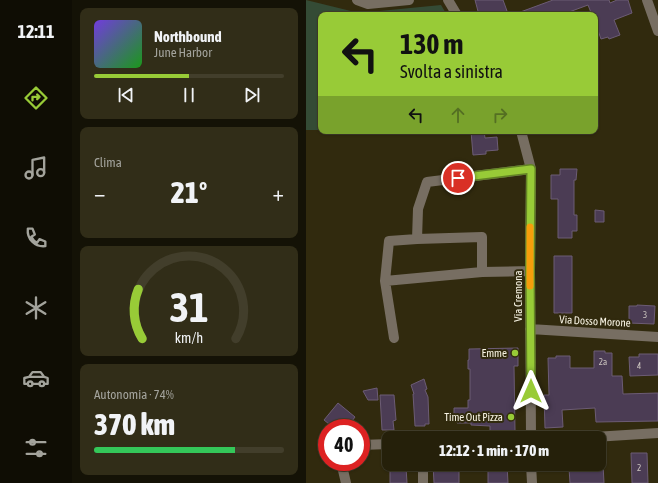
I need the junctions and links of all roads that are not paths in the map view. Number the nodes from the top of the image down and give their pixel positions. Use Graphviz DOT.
graph roads {
  1 [pos="357,0"];
  2 [pos="409,0"];
  3 [pos="448,0"];
  4 [pos="647,0"];
  5 [pos="368,2"];
  6 [pos="455,12"];
  7 [pos="658,31"];
  8 [pos="522,134"];
  9 [pos="531,169"];
  10 [pos="417,239"];
  11 [pos="530,271"];
  12 [pos="482,272"];
  13 [pos="386,281"];
  14 [pos="530,329"];
  15 [pos="658,336"];
  16 [pos="394,338"];
  17 [pos="531,431"];
  18 [pos="658,434"];
  19 [pos="606,437"];
  20 [pos="382,444"];
  21 [pos="370,445"];
  22 [pos="343,471"];
  23 [pos="423,471"];
  24 [pos="531,471"];
  25 [pos="346,483"];
  26 [pos="423,483"];
  27 [pos="532,483"];
  1 -- 5 [label="street"];
  2 -- 5 [label="street"];
  3 -- 6 [label="street"];
  4 -- 7 [label="street"];
  8 -- 9 [label="street, Via Cremona"];
  9 -- 10 [label="street"];
  9 -- 11 [label="street, Via Cremona"];
  10 -- 12 [label="street"];
  10 -- 13 [label="street"];
  11 -- 12 [label="street"];
  11 -- 14 [label="street, Via Cremona"];
  12 -- 13 [label="street"];
  13 -- 16 [label="street"];
  14 -- 15 [label="street, Via Dosso Morone"];
  14 -- 17 [label="street, Via Cremona"];
  18 -- 19 [label="street"];
  20 -- 21 [label="street"];
  22 -- 25 [label="street"];
  23 -- 26 [label="street"];
  24 -- 27 [label="street"];
}
